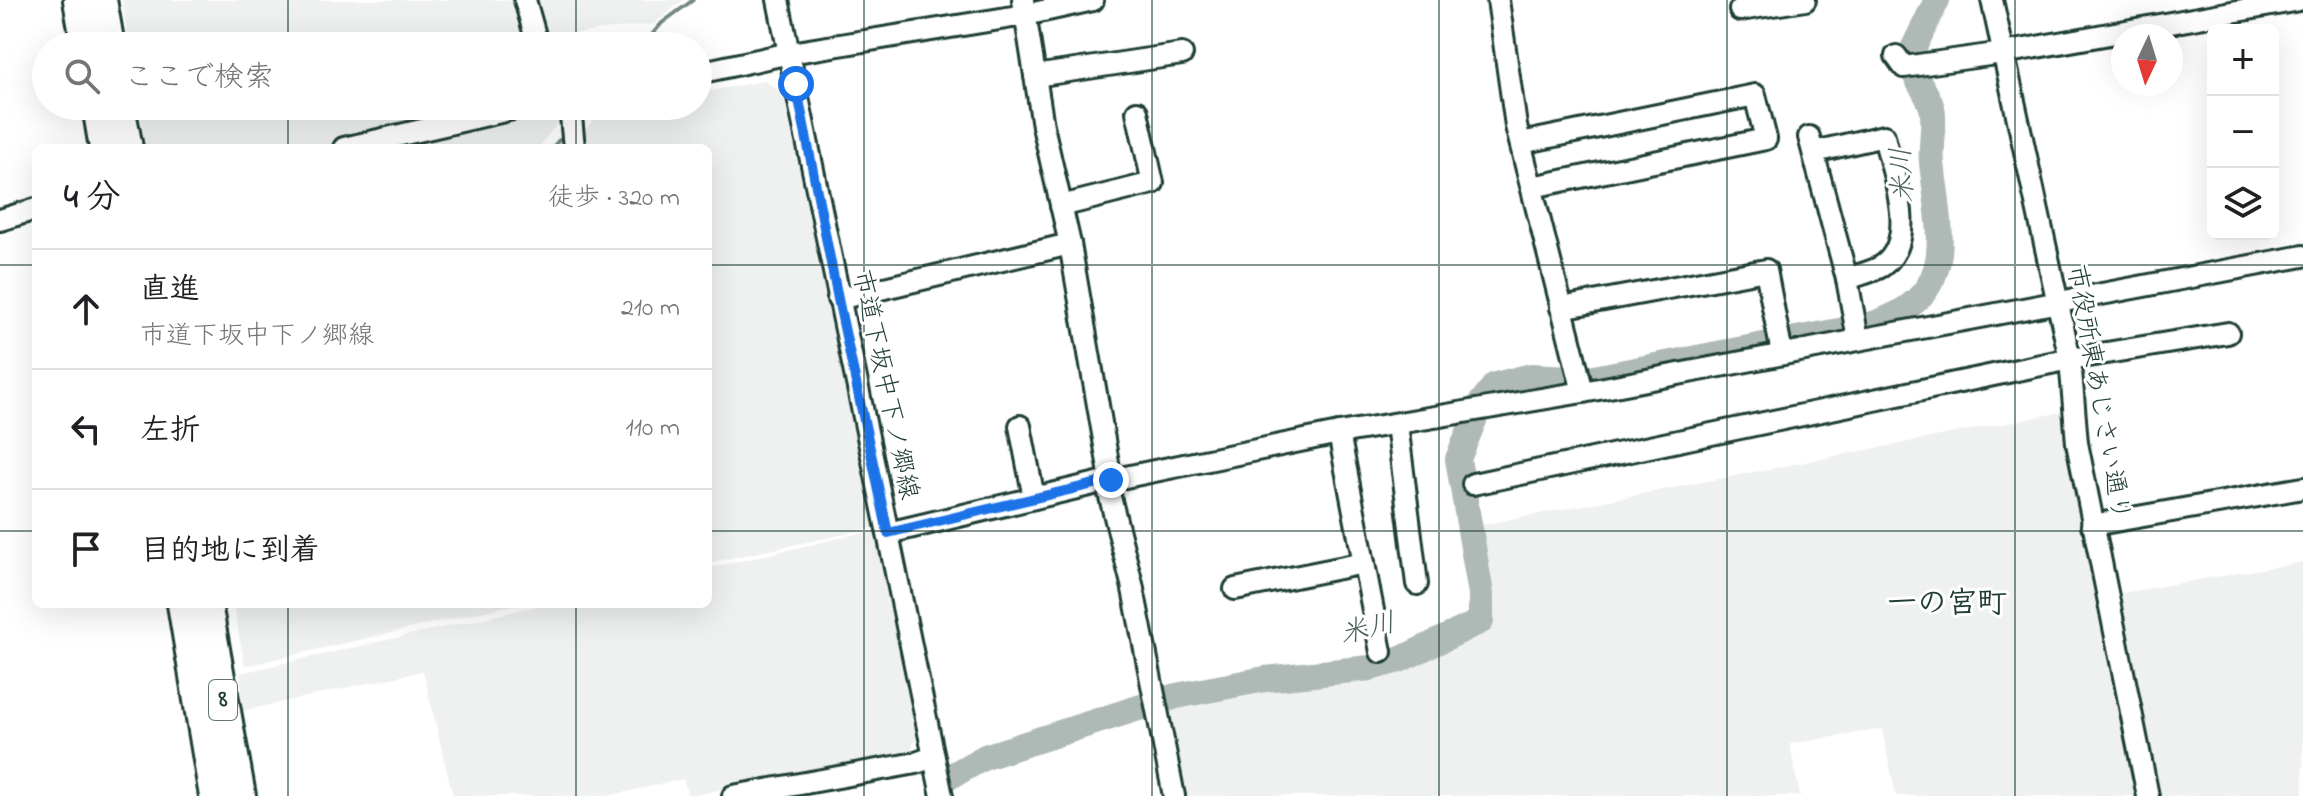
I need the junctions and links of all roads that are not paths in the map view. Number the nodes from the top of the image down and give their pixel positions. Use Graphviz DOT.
graph roads {
  1 [pos="79,0"];
  2 [pos="101,0"];
  3 [pos="525,0"];
  4 [pos="778,0"];
  5 [pos="1093,0"];
  6 [pos="1498,0"];
  7 [pos="1805,0"];
  8 [pos="1992,0"];
  9 [pos="2299,0"];
  10 [pos="1024,8"];
  11 [pos="1740,10"];
  12 [pos="85,32"];
  13 [pos="107,32"];
  14 [pos="534,32"];
  15 [pos="790,53"];
  16 [pos="2003,53"];
  17 [pos="1182,54"];
  18 [pos="1907,63"];
  19 [pos="712,70"];
  20 [pos="1035,76"];
  21 [pos="1137,112"];
  22 [pos="100,120"];
  23 [pos="122,120"];
  24 [pos="465,120"];
  25 [pos="571,120"];
  26 [pos="1521,143"];
  27 [pos="104,144"];
  28 [pos="126,144"];
  29 [pos="361,144"];
  30 [pos="574,144"];
  31 [pos="1532,187"];
  32 [pos="1061,206"];
  33 [pos="32,210"];
  34 [pos="0,220"];
  35 [pos="1070,244"];
  36 [pos="2303,256"];
  37 [pos="1847,279"];
  38 [pos="838,299"];
  39 [pos="2057,302"];
  40 [pos="1561,308"];
  41 [pos="2228,333"];
  42 [pos="1858,339"];
  43 [pos="1782,354"];
  44 [pos="2070,359"];
  45 [pos="1583,392"];
  46 [pos="1397,424"];
  47 [pos="1020,426"];
  48 [pos="1339,433"];
  49 [pos="1109,481"];
  50 [pos="1473,484"];
  51 [pos="2303,488"];
  52 [pos="1034,498"];
  53 [pos="2092,525"];
  54 [pos="888,533"];
  55 [pos="1364,563"];
  56 [pos="1417,584"];
  57 [pos="1235,589"];
  58 [pos="184,608"];
  59 [pos="207,608"];
  60 [pos="1381,652"];
  61 [pos="933,757"];
  62 [pos="941,788"];
  63 [pos="215,796"];
  64 [pos="240,796"];
  65 [pos="733,796"];
  66 [pos="1174,796"];
  67 [pos="2148,796"];
  1 -- 12 [label="highway"];
  2 -- 13 [label="highway"];
  3 -- 14 [label="street"];
  4 -- 15 [label="street, 市道下坂中下ノ郷線"];
  5 -- 10 [label="street"];
  6 -- 26 [label="street"];
  7 -- 11 [label="street"];
  8 -- 16 [label="street, 市役所東あじさい通り"];
  9 -- 16 [label="street"];
  10 -- 15 [label="street"];
  10 -- 20 [label="street"];
  15 -- 19 [label="street"];
  15 -- 38 [label="street, 市道下坂中下ノ郷線"];
  16 -- 18 [label="street"];
  16 -- 39 [label="street, 市役所東あじさい通り"];
  17 -- 20 [label="street"];
  20 -- 32 [label="street"];
  21 -- 32 [label="street"];
  22 -- 27 [label="highway"];
  23 -- 28 [label="highway"];
  24 -- 29 [label="street"];
  25 -- 30 [label="street"];
  26 -- 31 [label="street"];
  26 -- 31 [label="street"];
  31 -- 40 [label="street"];
  32 -- 35 [label="street"];
  33 -- 34 [label="street"];
  35 -- 38 [label="street"];
  35 -- 49 [label="street"];
  36 -- 39 [label="street"];
  37 -- 37 [label="street"];
  37 -- 42 [label="street"];
  38 -- 54 [label="street, 市道下坂中下ノ郷線"];
  39 -- 42 [label="street"];
  39 -- 44 [label="street, 市役所東あじさい通り"];
  40 -- 43 [label="street"];
  40 -- 45 [label="street"];
  41 -- 44 [label="street"];
  42 -- 43 [label="street"];
  43 -- 45 [label="street"];
  44 -- 50 [label="street"];
  44 -- 53 [label="street, 市役所東あじさい通り"];
  45 -- 46 [label="street"];
  46 -- 48 [label="street"];
  46 -- 56 [label="street"];
  47 -- 52 [label="street"];
  48 -- 49 [label="street"];
  48 -- 55 [label="street"];
  49 -- 52 [label="street"];
  49 -- 66 [label="street"];
  51 -- 53 [label="street"];
  52 -- 54 [label="street"];
  53 -- 67 [label="street, 市役所東あじさい通り"];
  54 -- 61 [label="street, 市道下坂中下ノ郷線"];
  55 -- 57 [label="street"];
  55 -- 60 [label="street"];
  58 -- 63 [label="highway, 8"];
  59 -- 64 [label="highway, 8"];
  61 -- 62 [label="street, 市道下坂中下ノ郷線"];
  61 -- 65 [label="street"];
}
